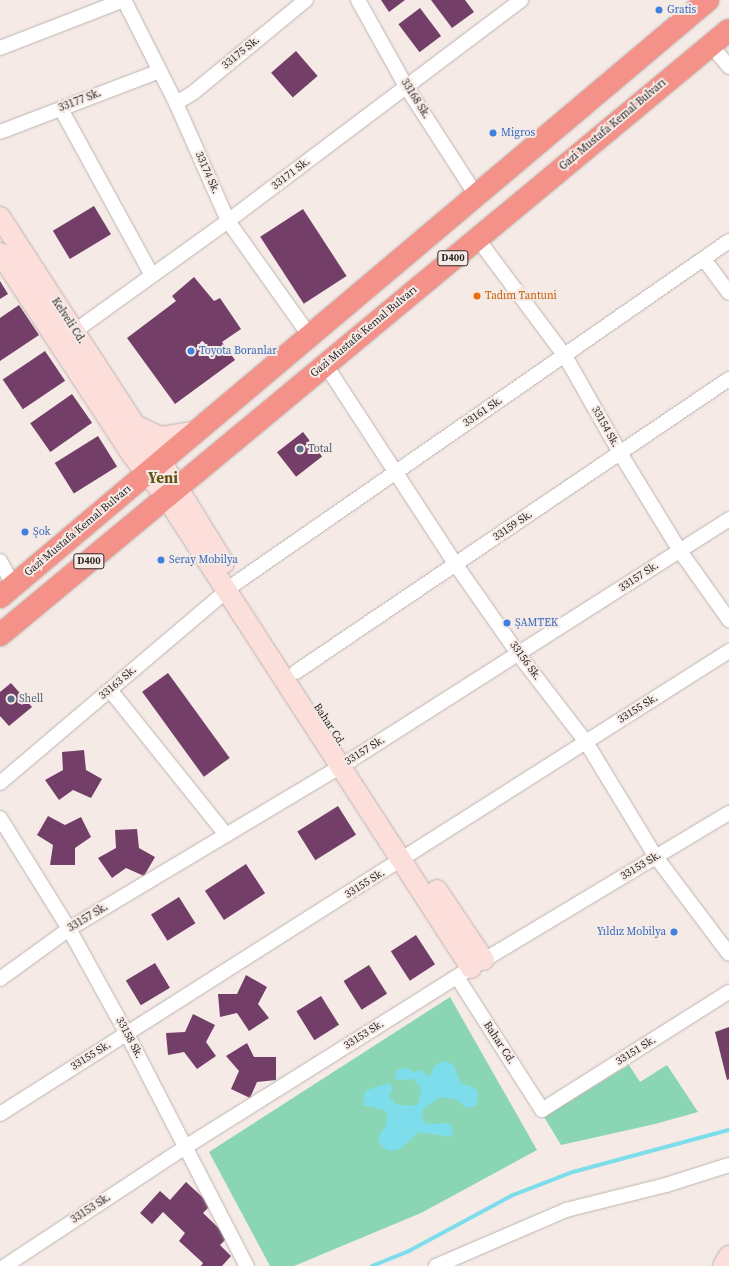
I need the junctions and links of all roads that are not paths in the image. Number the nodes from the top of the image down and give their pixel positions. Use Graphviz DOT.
graph roads {
  1 [pos="124,0"];
  2 [pos="358,0"];
  3 [pos="521,0"];
  4 [pos="708,0"];
  5 [pos="297,3"];
  6 [pos="729,30"];
  7 [pos="710,44"];
  8 [pos="0,48"];
  9 [pos="729,67"];
  10 [pos="160,71"];
  11 [pos="407,88"];
  12 [pos="176,103"];
  13 [pos="61,109"];
  14 [pos="0,132"];
  15 [pos="476,195"];
  16 [pos="0,217"];
  17 [pos="228,221"];
  18 [pos="477,238"];
  19 [pos="729,241"];
  20 [pos="0,253"];
  21 [pos="704,259"];
  22 [pos="152,275"];
  23 [pos="729,293"];
  24 [pos="75,331"];
  25 [pos="309,335"];
  26 [pos="58,344"];
  27 [pos="565,356"];
  28 [pos="325,364"];
  29 [pos="729,379"];
  30 [pos="136,425"];
  31 [pos="198,431"];
  32 [pos="148,441"];
  33 [pos="620,453"];
  34 [pos="132,455"];
  35 [pos="154,467"];
  36 [pos="396,471"];
  37 [pos="172,492"];
  38 [pos="729,519"];
  39 [pos="680,551"];
  40 [pos="0,561"];
  41 [pos="456,564"];
  42 [pos="232,587"];
  43 [pos="7,592"];
  44 [pos="729,620"];
  45 [pos="0,636"];
  46 [pos="729,651"];
  47 [pos="519,655"];
  48 [pos="296,672"];
  49 [pos="110,690"];
  50 [pos="586,742"];
  51 [pos="346,763"];
  52 [pos="0,783"];
  53 [pos="729,813"];
  54 [pos="0,818"];
  55 [pos="226,835"];
  56 [pos="656,857"];
  57 [pos="407,858"];
  58 [pos="69,929"];
  59 [pos="729,954"];
  60 [pos="471,968"];
  61 [pos="0,979"];
  62 [pos="729,992"];
  63 [pos="127,1034"];
  64 [pos="542,1110"];
  65 [pos="0,1114"];
  66 [pos="187,1146"];
  67 [pos="729,1165"];
  68 [pos="729,1256"];
  69 [pos="5,1266"];
  70 [pos="247,1266"];
  71 [pos="436,1266"];
  72 [pos="723,1266"];
  1 -- 8 [label="street"];
  1 -- 10 [label="street, 33174 Sk."];
  2 -- 11 [label="street, 33168 Sk."];
  3 -- 11 [label="street, 33171 Sk."];
  4 -- 15 [label="highway, Gazi Mustafa Kemal Bulvarı / D400"];
  5 -- 12 [label="street, 33175 Sk."];
  6 -- 7 [label="highway, Gazi Mustafa Kemal Bulvarı / D400"];
  7 -- 9 [label="street"];
  7 -- 18 [label="highway, Gazi Mustafa Kemal Bulvarı / D400"];
  10 -- 12 [label="street, 33174 Sk."];
  10 -- 13 [label="street, 33177 Sk."];
  11 -- 15 [label="street, 33168 Sk."];
  11 -- 17 [label="street, 33171 Sk."];
  12 -- 17 [label="street, 33174 Sk."];
  13 -- 14 [label="street, 33177 Sk."];
  13 -- 22 [label="street"];
  15 -- 25 [label="highway, Gazi Mustafa Kemal Bulvarı / D400"];
  16 -- 24 [label="street, Kelveli Cd."];
  17 -- 22 [label="street, 33171 Sk."];
  17 -- 25 [label="street, 33174 Sk."];
  18 -- 27 [label="street, 33154 Sk."];
  18 -- 28 [label="highway, Gazi Mustafa Kemal Bulvarı / D400"];
  19 -- 21 [label="street, 33161 Sk."];
  20 -- 26 [label="street, Kelveli Cd."];
  21 -- 23 [label="street"];
  21 -- 27 [label="street, 33161 Sk."];
  22 -- 24 [label="street, 33171 Sk."];
  24 -- 26 [label="street, 33171 Sk."];
  24 -- 30 [label="street, Kelveli Cd."];
  25 -- 31 [label="highway, Gazi Mustafa Kemal Bulvarı / D400"];
  26 -- 34 [label="street, Kelveli Cd."];
  27 -- 33 [label="street, 33154 Sk."];
  27 -- 36 [label="street, 33161 Sk."];
  28 -- 36 [label="street, 33156 Sk."];
  28 -- 37 [label="highway, Gazi Mustafa Kemal Bulvarı / D400"];
  29 -- 33 [label="street, 33159 Sk."];
  30 -- 31 [label="street"];
  30 -- 32 [label="street, Kelveli Cd."];
  31 -- 35 [label="highway, Gazi Mustafa Kemal Bulvarı / D400"];
  32 -- 34 [label="street"];
  32 -- 35 [label="street, Kelveli Cd."];
  33 -- 39 [label="street, 33154 Sk."];
  33 -- 41 [label="street, 33159 Sk."];
  34 -- 35 [label="street, Kelveli Cd."];
  35 -- 37 [label="street, Kelveli Cd."];
  35 -- 43 [label="highway, Gazi Mustafa Kemal Bulvarı / D400"];
  36 -- 41 [label="street, 33156 Sk."];
  36 -- 42 [label="street, 33161 Sk."];
  37 -- 42 [label="street, Bahar Cd."];
  37 -- 45 [label="highway, Gazi Mustafa Kemal Bulvarı / D400"];
  38 -- 39 [label="street, 33157 Sk."];
  39 -- 44 [label="street, 33154 Sk."];
  39 -- 47 [label="street, 33157 Sk."];
  40 -- 43 [label="street"];
  41 -- 47 [label="street, 33156 Sk."];
  41 -- 48 [label="street, 33159 Sk."];
  42 -- 48 [label="street, Bahar Cd."];
  42 -- 49 [label="street, 33163 Sk."];
  42 -- 51 [label="street, Bahar Cd."];
  46 -- 50 [label="street, 33155 Sk."];
  47 -- 50 [label="street, 33156 Sk."];
  47 -- 51 [label="street, 33157 Sk."];
  48 -- 51 [label="street, Bahar Cd."];
  49 -- 52 [label="street, 33163 Sk."];
  49 -- 55 [label="street"];
  50 -- 56 [label="street, 33156 Sk."];
  50 -- 57 [label="street, 33155 Sk."];
  51 -- 55 [label="street, 33157 Sk."];
  51 -- 57 [label="street, Bahar Cd."];
  53 -- 56 [label="street, 33153 Sk."];
  54 -- 58 [label="street, 33158 Sk."];
  55 -- 58 [label="street, 33157 Sk."];
  56 -- 59 [label="street, 33156 Sk."];
  56 -- 60 [label="street, 33153 Sk."];
  57 -- 60 [label="street, Bahar Cd."];
  57 -- 63 [label="street, 33155 Sk."];
  58 -- 61 [label="street, 33157 Sk."];
  58 -- 63 [label="street, 33158 Sk."];
  60 -- 64 [label="street, Bahar Cd."];
  60 -- 66 [label="street, 33153 Sk."];
  62 -- 64 [label="street, 33151 Sk."];
  63 -- 65 [label="street, 33155 Sk."];
  63 -- 66 [label="street, 33158 Sk."];
  66 -- 69 [label="street, 33153 Sk."];
  66 -- 70 [label="street, 33158 Sk."];
  67 -- 71 [label="street"];
  68 -- 72 [label="street"];
}
